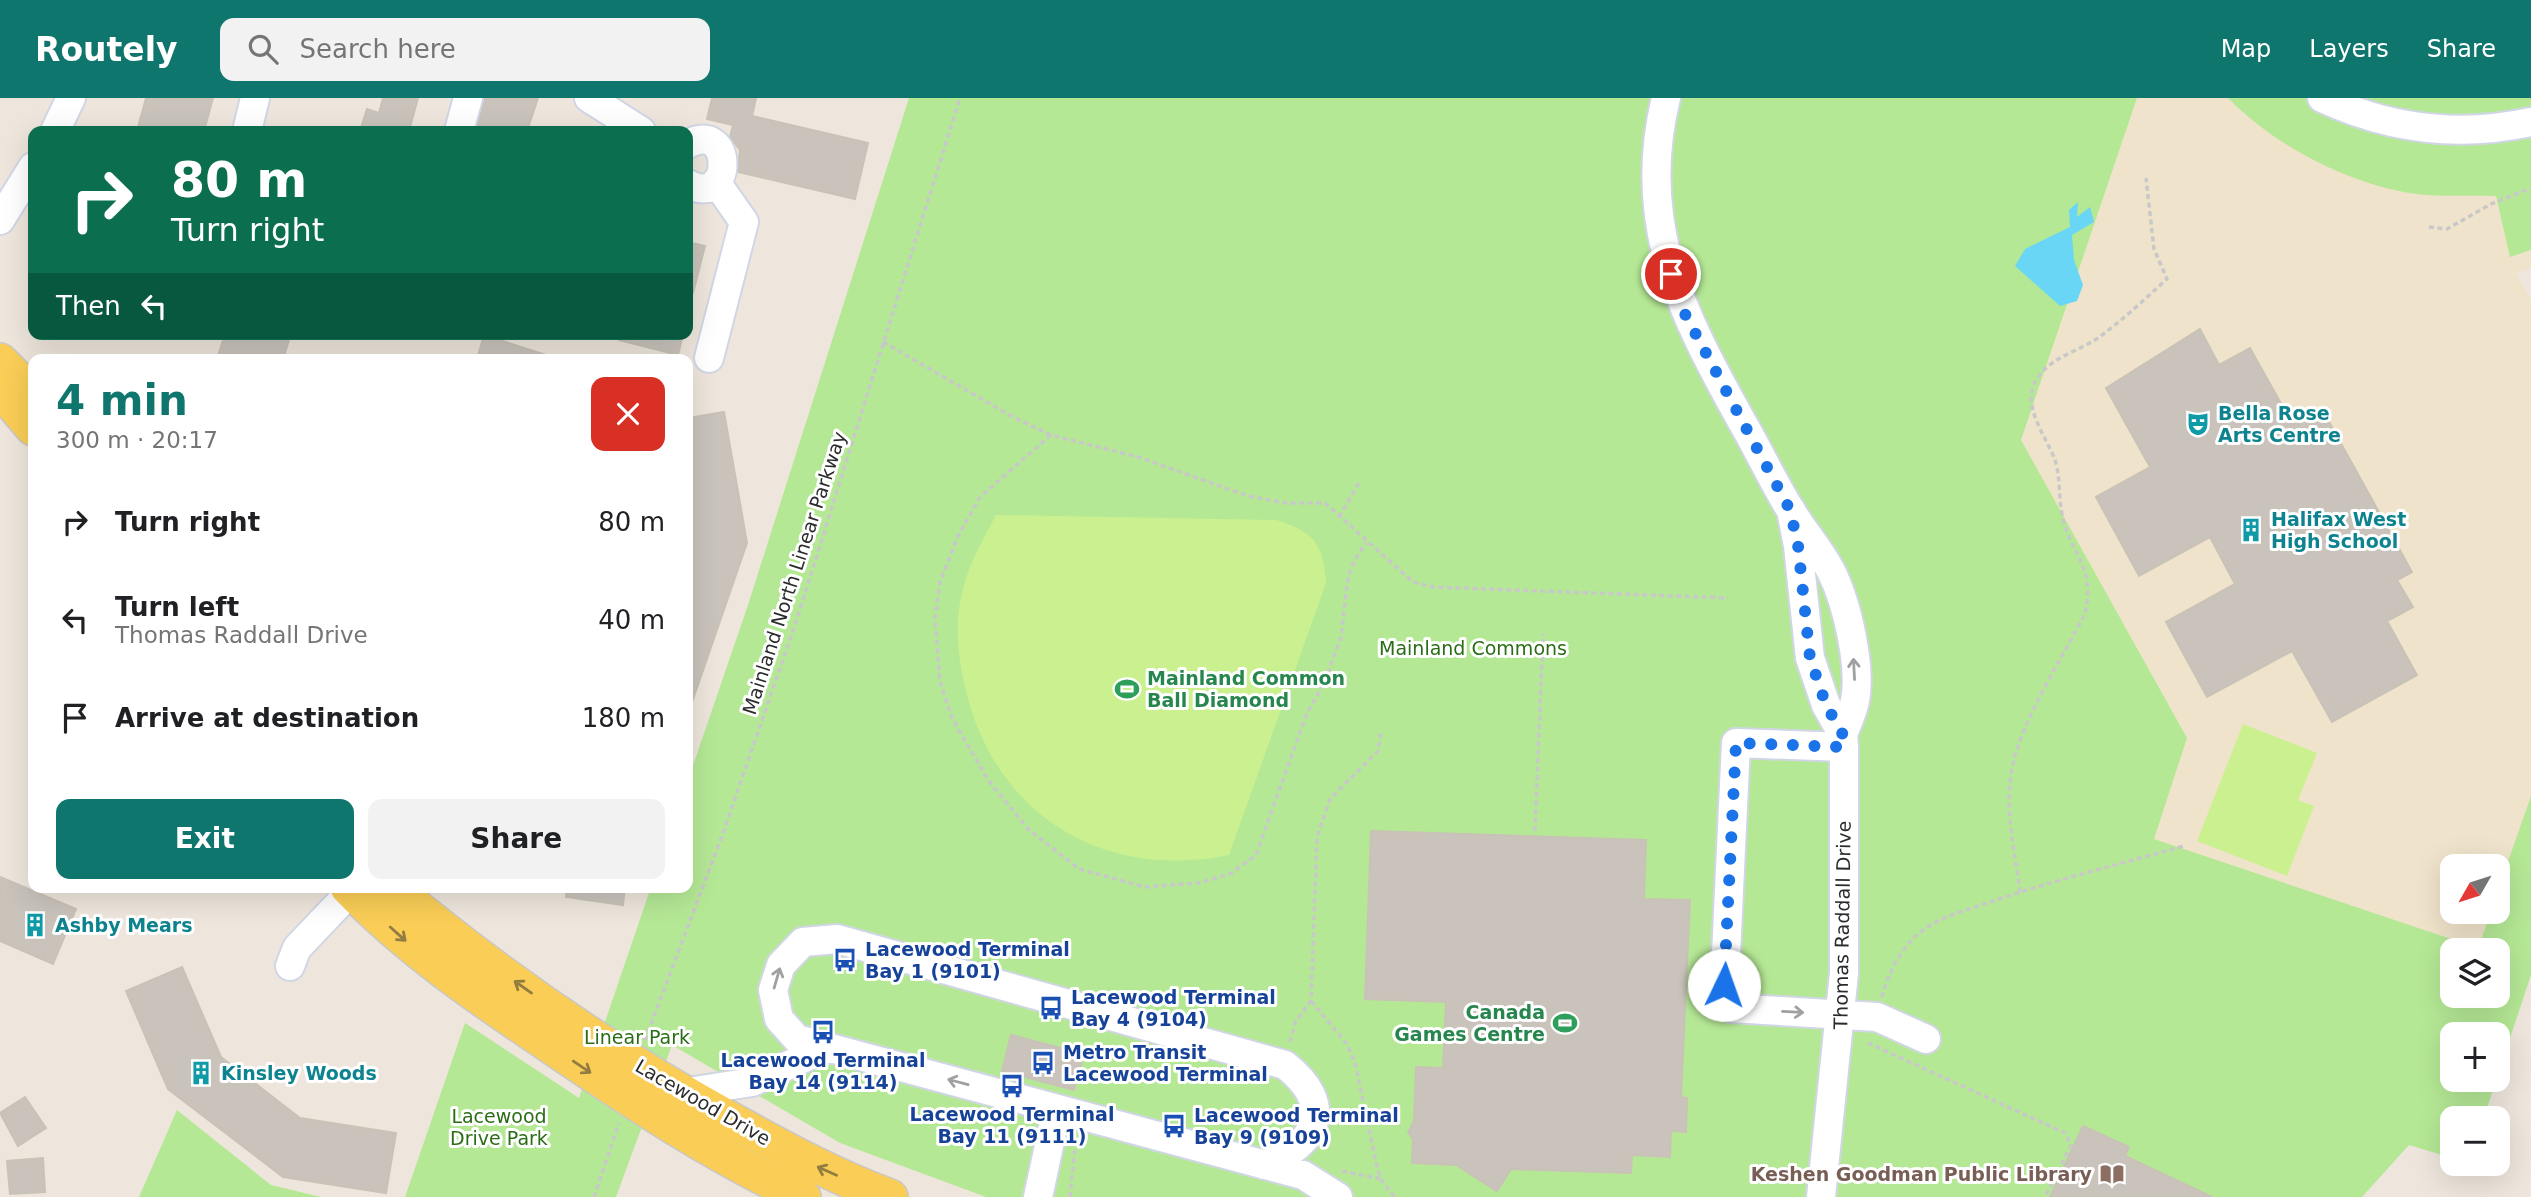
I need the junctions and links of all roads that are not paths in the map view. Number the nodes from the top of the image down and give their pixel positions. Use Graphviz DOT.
graph roads {
  1 [pos="71,98"];
  2 [pos="255,98"];
  3 [pos="468,98"];
  4 [pos="589,98"];
  5 [pos="1666,98"];
  6 [pos="2322,98"];
  7 [pos="2531,122"];
  8 [pos="57,126"];
  9 [pos="248,126"];
  10 [pos="460,126"];
  11 [pos="633,126"];
  12 [pos="693,144"];
  13 [pos="28,175"];
  14 [pos="716,182"];
  15 [pos="693,186"];
  16 [pos="1,217"];
  17 [pos="709,358"];
  18 [pos="0,361"];
  19 [pos="0,389"];
  20 [pos="28,389"];
  21 [pos="28,422"];
  22 [pos="1790,510"];
  23 [pos="1843,741"];
  24 [pos="347,893"];
  25 [pos="357,893"];
  26 [pos="399,893"];
  27 [pos="290,966"];
  28 [pos="1842,1015"];
  29 [pos="1926,1039"];
  30 [pos="828,1047"];
  31 [pos="681,1093"];
  32 [pos="1070,1112"];
  33 [pos="1264,1165"];
  34 [pos="803,1197"];
  35 [pos="890,1197"];
  36 [pos="1038,1197"];
  37 [pos="1338,1197"];
  38 [pos="1821,1197"];
  1 -- 8 [label="street"];
  2 -- 9 [label="street"];
  3 -- 10 [label="street"];
  4 -- 11 [label="street"];
  5 -- 22 [label="street, Thomas Raddall Drive"];
  6 -- 7 [label="street"];
  12 -- 14 [label="street"];
  13 -- 16 [label="street"];
  14 -- 15 [label="street"];
  14 -- 17 [label="street"];
  18 -- 20 [label="main road"];
  19 -- 21 [label="main road"];
  22 -- 23 [label="street, Thomas Raddall Drive"];
  23 -- 22 [label="street, Thomas Raddall Drive, one-way"];
  23 -- 28 [label="street, Thomas Raddall Drive"];
  23 -- 28 [label="street, one-way"];
  24 -- 27 [label="street"];
  25 -- 34 [label="main road, Lacewood Drive, one-way"];
  31 -- 26 [label="main road, Lacewood Drive, one-way"];
  28 -- 29 [label="street"];
  28 -- 38 [label="street, Thomas Raddall Drive"];
  30 -- 31 [label="street"];
  32 -- 30 [label="street, one-way"];
  30 -- 33 [label="street, one-way"];
  35 -- 31 [label="main road, Lacewood Drive, one-way"];
  32 -- 33 [label="street"];
  32 -- 36 [label="street"];
  33 -- 37 [label="street"];
}
